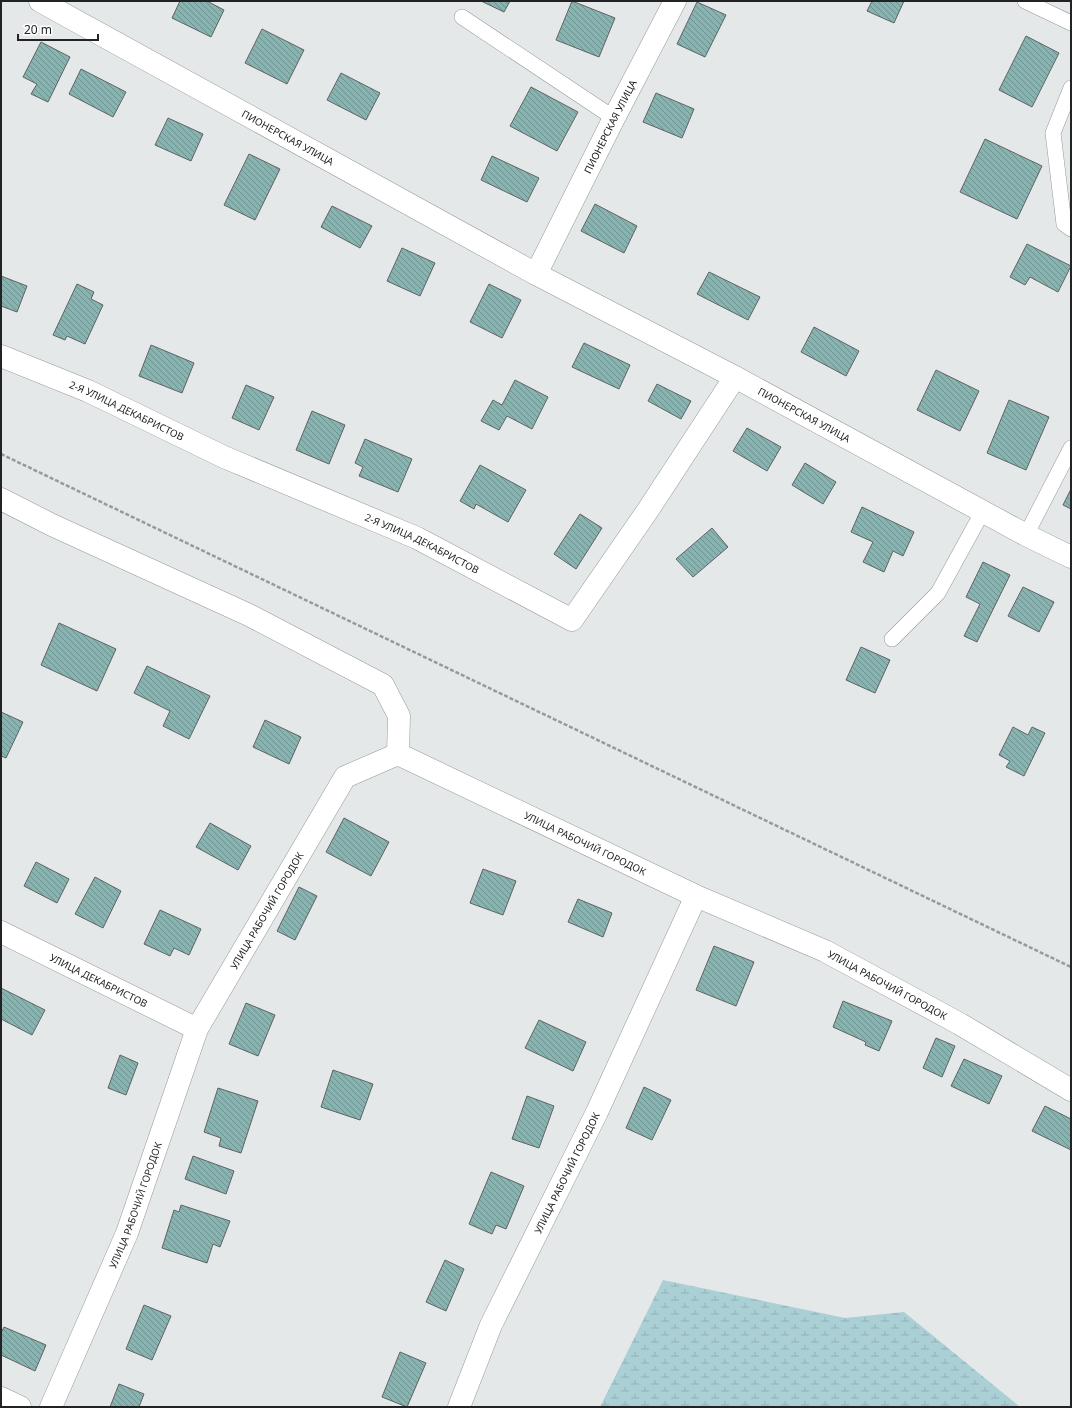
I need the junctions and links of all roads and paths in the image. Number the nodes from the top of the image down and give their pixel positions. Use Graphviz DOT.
graph roads {
  1 [pos="40,1"];
  2 [pos="675,1"];
  3 [pos="1025,1"];
  4 [pos="462,17"];
  5 [pos="1071,23"];
  6 [pos="1071,88"];
  7 [pos="614,118"];
  8 [pos="1071,229"];
  9 [pos="536,274"];
  10 [pos="1,356"];
  11 [pos="735,377"];
  12 [pos="1071,448"];
  13 [pos="1,454"];
  14 [pos="1,499"];
  15 [pos="983,511"];
  16 [pos="1026,535"];
  17 [pos="1071,557"];
  18 [pos="892,639"];
  19 [pos="398,754"];
  20 [pos="696,896"];
  21 [pos="1,932"];
  22 [pos="1071,967"];
  23 [pos="197,1029"];
  24 [pos="1071,1090"];
  25 [pos="1,1398"];
  26 [pos="20,1407"];
  27 [pos="51,1407"];
  28 [pos="459,1407"];
  1 -- 9 [label="street, ПИОНЕРСКАЯ УЛИЦА"];
  2 -- 7 [label="street, ПИОНЕРСКАЯ УЛИЦА"];
  3 -- 5 [label="lane"];
  4 -- 7 [label="lane"];
  6 -- 8 [label="lane"];
  7 -- 9 [label="street, ПИОНЕРСКАЯ УЛИЦА"];
  9 -- 11 [label="street, ПИОНЕРСКАЯ УЛИЦА"];
  10 -- 11 [label="street, 2-Я УЛИЦА ДЕКАБРИСТОВ"];
  11 -- 15 [label="street, ПИОНЕРСКАЯ УЛИЦА"];
  12 -- 16 [label="lane"];
  13 -- 22 [label="path"];
  14 -- 19 [label="street"];
  15 -- 16 [label="street, ПИОНЕРСКАЯ УЛИЦА"];
  15 -- 18 [label="lane"];
  16 -- 17 [label="street, ПИОНЕРСКАЯ УЛИЦА"];
  19 -- 20 [label="street, УЛИЦА РАБОЧИЙ ГОРОДОК"];
  19 -- 23 [label="street, УЛИЦА РАБОЧИЙ ГОРОДОК"];
  20 -- 24 [label="street, УЛИЦА РАБОЧИЙ ГОРОДОК"];
  20 -- 28 [label="street, УЛИЦА РАБОЧИЙ ГОРОДОК"];
  21 -- 23 [label="street, УЛИЦА ДЕКАБРИСТОВ"];
  23 -- 27 [label="street, УЛИЦА РАБОЧИЙ ГОРОДОК"];
  25 -- 26 [label="street"];
}
